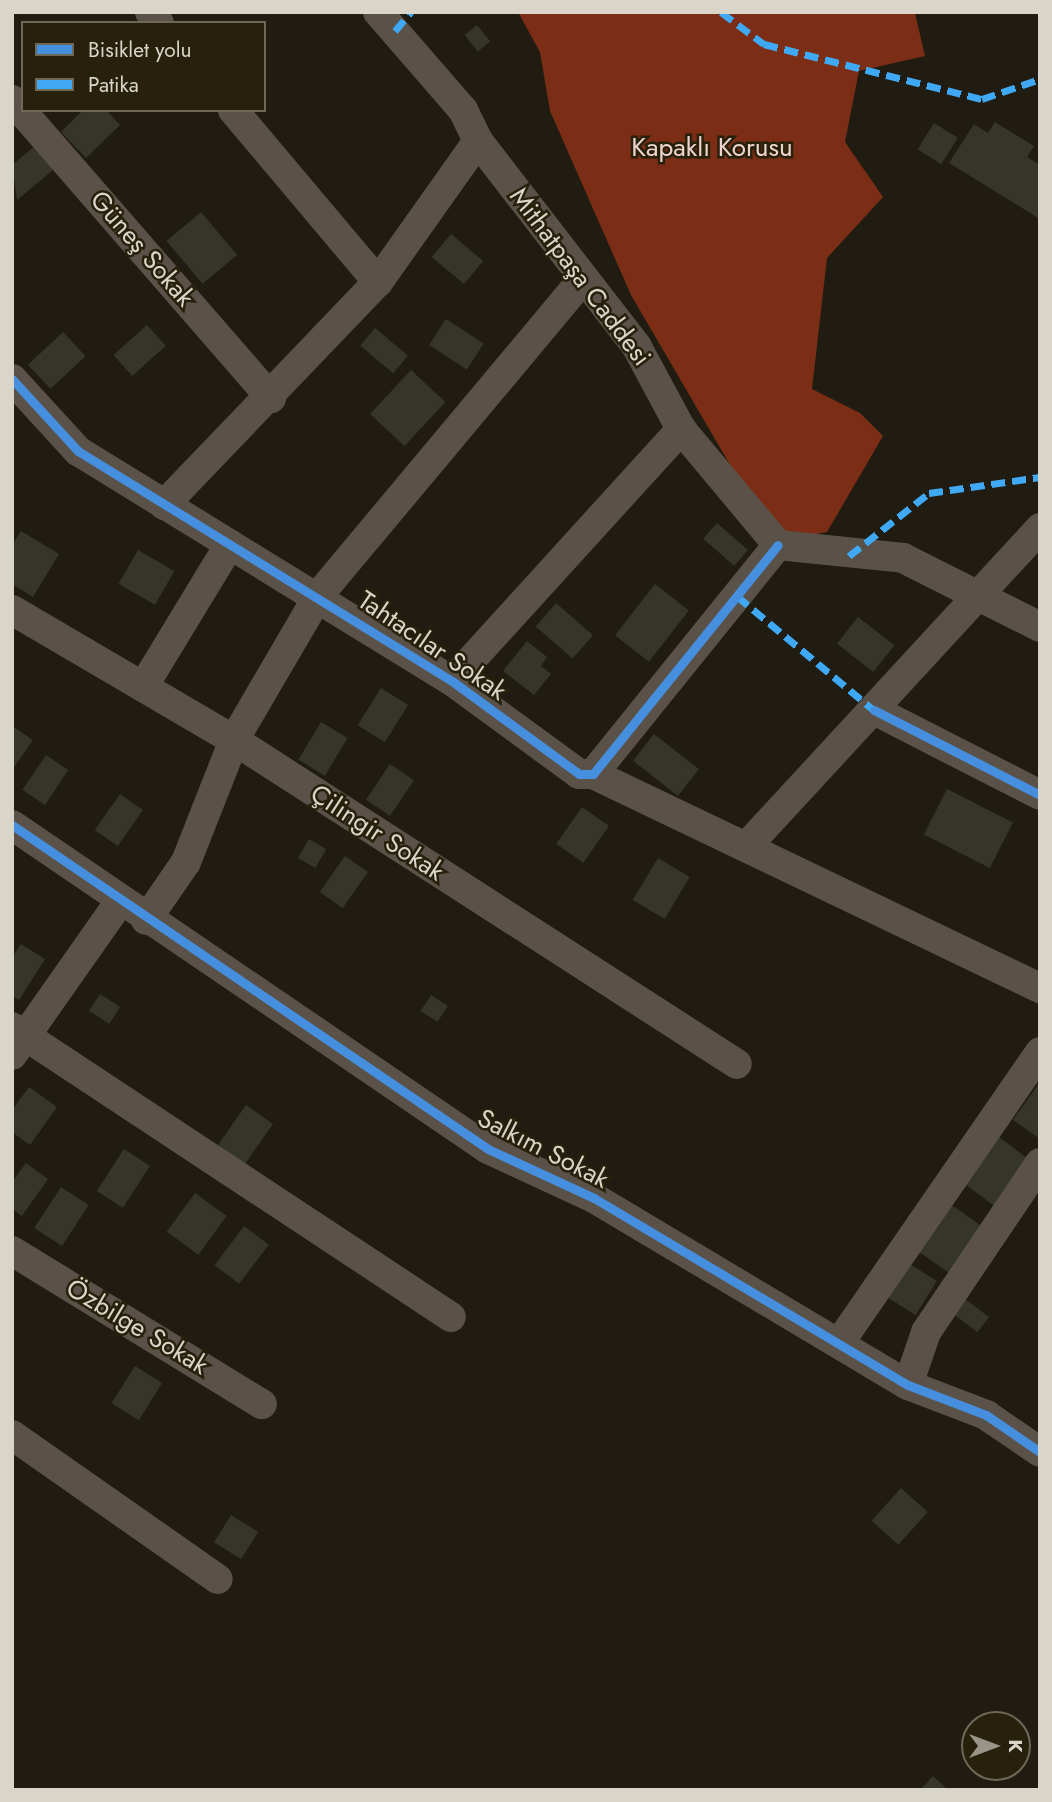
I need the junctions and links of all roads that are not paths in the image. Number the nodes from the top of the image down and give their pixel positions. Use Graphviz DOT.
graph roads {
  1 [pos="384,15"];
  2 [pos="22,112"];
  3 [pos="235,112"];
  4 [pos="478,141"];
  5 [pos="582,280"];
  6 [pos="378,282"];
  7 [pos="12,379"];
  8 [pos="271,398"];
  9 [pos="681,429"];
  10 [pos="164,505"];
  11 [pos="1040,528"];
  12 [pos="230,544"];
  13 [pos="778,545"];
  14 [pos="318,596"];
  15 [pos="981,599"];
  16 [pos="12,610"];
  17 [pos="1040,626"];
  18 [pos="452,681"];
  19 [pos="143,687"];
  20 [pos="874,710"];
  21 [pos="234,740"];
  22 [pos="593,774"];
  23 [pos="1040,795"];
  24 [pos="12,825"];
  25 [pos="746,847"];
  26 [pos="121,900"];
  27 [pos="146,920"];
  28 [pos="1040,988"];
  29 [pos="17,1039"];
  30 [pos="1040,1052"];
  31 [pos="737,1064"];
  32 [pos="1040,1163"];
  33 [pos="12,1251"];
  34 [pos="451,1317"];
  35 [pos="839,1342"];
  36 [pos="908,1385"];
  37 [pos="262,1404"];
  38 [pos="12,1435"];
  39 [pos="1040,1452"];
  40 [pos="218,1579"];
  1 -- 4 [label="street, Mithatpaşa Caddesi"];
  2 -- 8 [label="street, Güneş Sokak"];
  3 -- 6 [label="street"];
  4 -- 5 [label="street, Mithatpaşa Caddesi"];
  4 -- 6 [label="street"];
  5 -- 9 [label="street, Mithatpaşa Caddesi"];
  5 -- 14 [label="street"];
  6 -- 8 [label="street"];
  7 -- 10 [label="street, Tahtacılar Sokak"];
  8 -- 10 [label="street"];
  9 -- 13 [label="street, Mithatpaşa Caddesi"];
  9 -- 18 [label="street"];
  10 -- 12 [label="street, Tahtacılar Sokak"];
  11 -- 15 [label="street"];
  12 -- 14 [label="street, Tahtacılar Sokak"];
  12 -- 19 [label="street"];
  13 -- 15 [label="street"];
  13 -- 22 [label="street"];
  14 -- 18 [label="street, Tahtacılar Sokak"];
  14 -- 21 [label="street"];
  15 -- 17 [label="street"];
  15 -- 20 [label="street"];
  16 -- 19 [label="street, Çilingir Sokak"];
  18 -- 22 [label="street, Tahtacılar Sokak"];
  19 -- 21 [label="street, Çilingir Sokak"];
  20 -- 23 [label="street"];
  20 -- 25 [label="street"];
  21 -- 27 [label="street"];
  21 -- 31 [label="street, Çilingir Sokak"];
  22 -- 25 [label="street, Tahtacılar Sokak"];
  24 -- 26 [label="street, Salkım Sokak"];
  25 -- 28 [label="street, Tahtacılar Sokak"];
  26 -- 27 [label="street, Salkım Sokak"];
  26 -- 29 [label="street"];
  27 -- 35 [label="street, Salkım Sokak"];
  29 -- 34 [label="street"];
  30 -- 35 [label="street"];
  32 -- 36 [label="street"];
  33 -- 37 [label="street, Özbilge Sokak"];
  35 -- 36 [label="street, Salkım Sokak"];
  36 -- 39 [label="street, Salkım Sokak"];
  38 -- 40 [label="street"];
}
